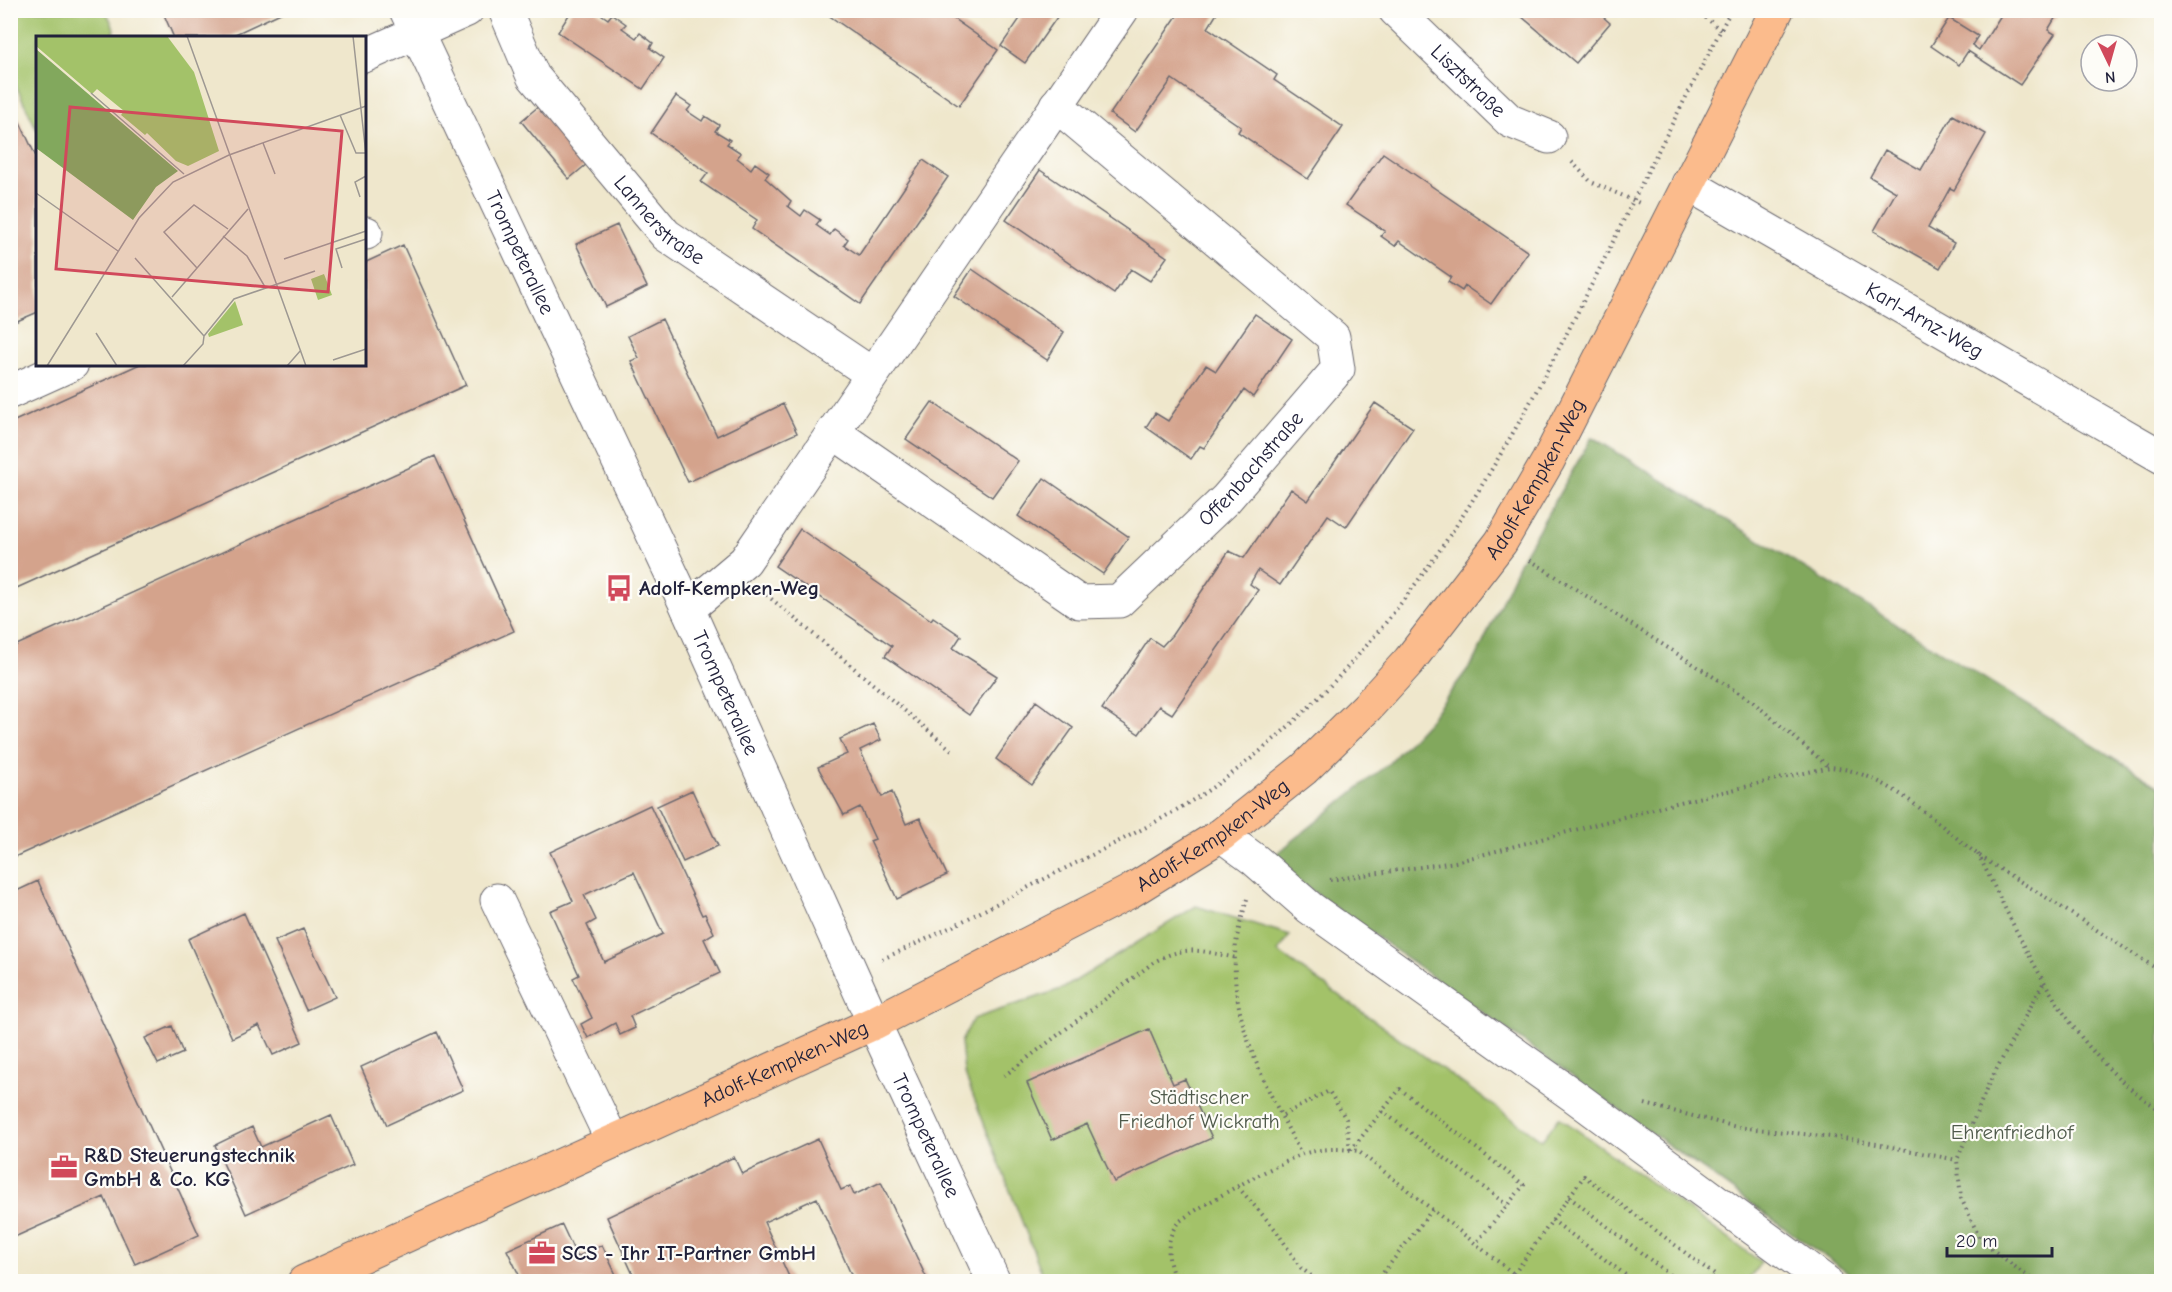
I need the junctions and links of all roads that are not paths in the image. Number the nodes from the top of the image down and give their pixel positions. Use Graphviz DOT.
graph roads {
  1 [pos="467,10"];
  2 [pos="505,10"];
  3 [pos="1122,10"];
  4 [pos="1395,10"];
  5 [pos="1777,10"];
  6 [pos="412,22"];
  7 [pos="366,55"];
  8 [pos="1056,105"];
  9 [pos="1549,137"];
  10 [pos="1688,184"];
  11 [pos="68,366"];
  12 [pos="872,374"];
  13 [pos="10,392"];
  14 [pos="833,432"];
  15 [pos="2162,457"];
  16 [pos="688,609"];
  17 [pos="1221,835"];
  18 [pos="497,900"];
  19 [pos="874,1023"];
  20 [pos="612,1140"];
  21 [pos="304,1281"];
  22 [pos="994,1281"];
  23 [pos="1826,1281"];
  1 -- 6 [label="street"];
  2 -- 12 [label="street, Lannerstraße"];
  3 -- 8 [label="street"];
  4 -- 9 [label="street, Lisztstraße"];
  5 -- 10 [label="main road, Adolf-Kempken-Weg"];
  6 -- 7 [label="street"];
  6 -- 16 [label="street, Trompeterallee"];
  8 -- 12 [label="street"];
  8 -- 14 [label="street, Offenbachstraße"];
  10 -- 15 [label="street, Karl-Arnz-Weg"];
  10 -- 17 [label="main road, Adolf-Kempken-Weg"];
  11 -- 13 [label="street"];
  12 -- 14 [label="street"];
  14 -- 16 [label="street"];
  16 -- 19 [label="street, Trompeterallee"];
  17 -- 19 [label="main road, Adolf-Kempken-Weg"];
  17 -- 23 [label="street"];
  18 -- 20 [label="street"];
  19 -- 20 [label="main road, Adolf-Kempken-Weg"];
  19 -- 22 [label="street, Trompeterallee"];
  20 -- 21 [label="main road, Adolf-Kempken-Weg"];
}
